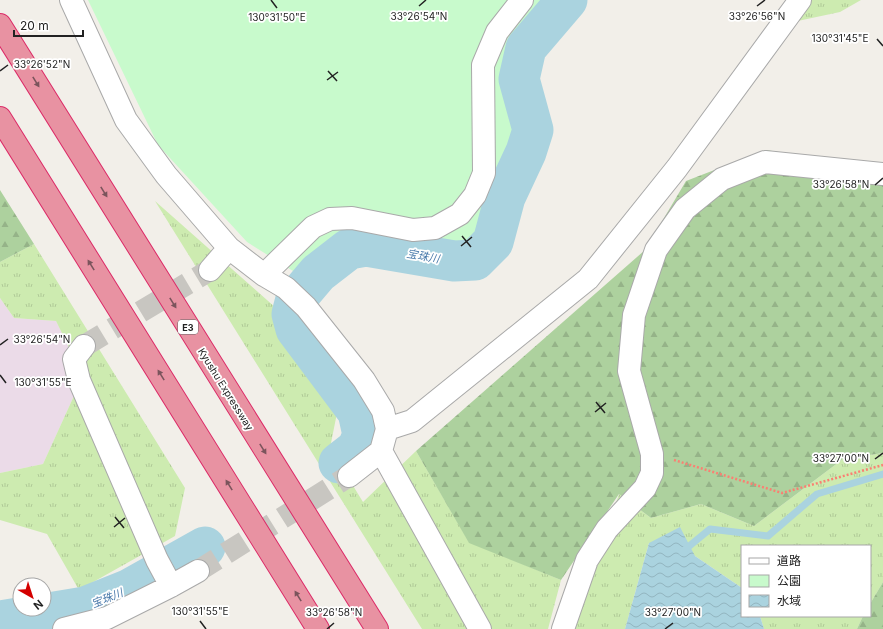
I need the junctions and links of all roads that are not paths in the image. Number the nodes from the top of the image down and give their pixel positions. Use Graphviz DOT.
graph roads {
  1 [pos="71,0"];
  2 [pos="522,0"];
  3 [pos="800,0"];
  4 [pos="0,25"];
  5 [pos="0,118"];
  6 [pos="883,174"];
  7 [pos="229,248"];
  8 [pos="210,270"];
  9 [pos="264,275"];
  10 [pos="84,346"];
  11 [pos="387,429"];
  12 [pos="381,451"];
  13 [pos="349,476"];
  14 [pos="198,571"];
  15 [pos="169,583"];
  16 [pos="64,629"];
  17 [pos="318,629"];
  18 [pos="377,629"];
  19 [pos="480,629"];
  20 [pos="563,629"];
  1 -- 7 [label="street"];
  2 -- 9 [label="street"];
  3 -- 11 [label="street"];
  4 -- 18 [label="highway, Kyushu Expressway / E3, one-way"];
  17 -- 5 [label="highway, one-way"];
  6 -- 20 [label="street"];
  7 -- 8 [label="street"];
  7 -- 9 [label="street"];
  9 -- 11 [label="street"];
  10 -- 15 [label="street"];
  11 -- 12 [label="street"];
  12 -- 13 [label="street"];
  12 -- 19 [label="street"];
  14 -- 15 [label="street"];
  15 -- 16 [label="street"];
}
